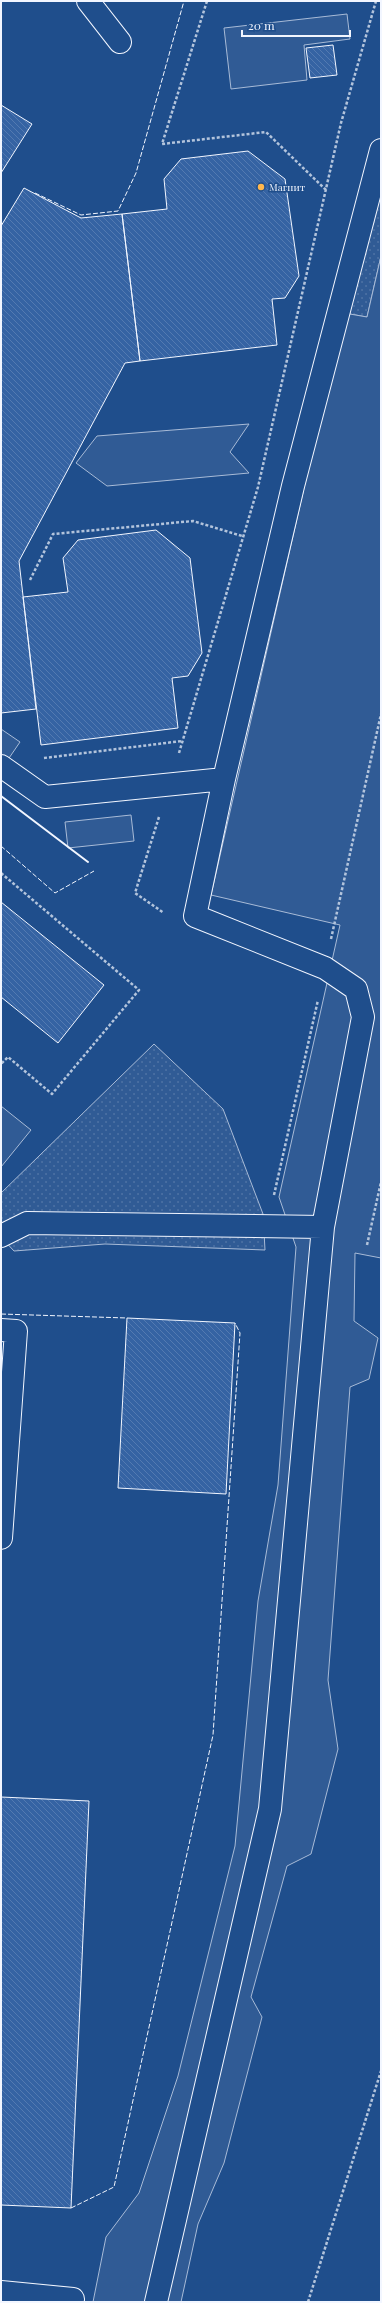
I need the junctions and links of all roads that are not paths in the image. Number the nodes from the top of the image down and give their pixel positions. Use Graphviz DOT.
graph roads {
  1 [pos="88,1"];
  2 [pos="120,42"];
  3 [pos="381,150"];
  4 [pos="1,766"];
  5 [pos="224,778"];
  6 [pos="323,1227"];
  7 [pos="1,1236"];
  8 [pos="1,1330"];
  9 [pos="1,1538"];
  10 [pos="1,2292"];
  11 [pos="73,2298"];
  12 [pos="156,2302"];
  1 -- 2 [label="lane"];
  3 -- 5 [label="lane"];
  4 -- 5 [label="lane"];
  5 -- 6 [label="lane"];
  6 -- 7 [label="lane"];
  6 -- 12 [label="lane"];
  8 -- 9 [label="lane"];
  10 -- 11 [label="lane"];
}
